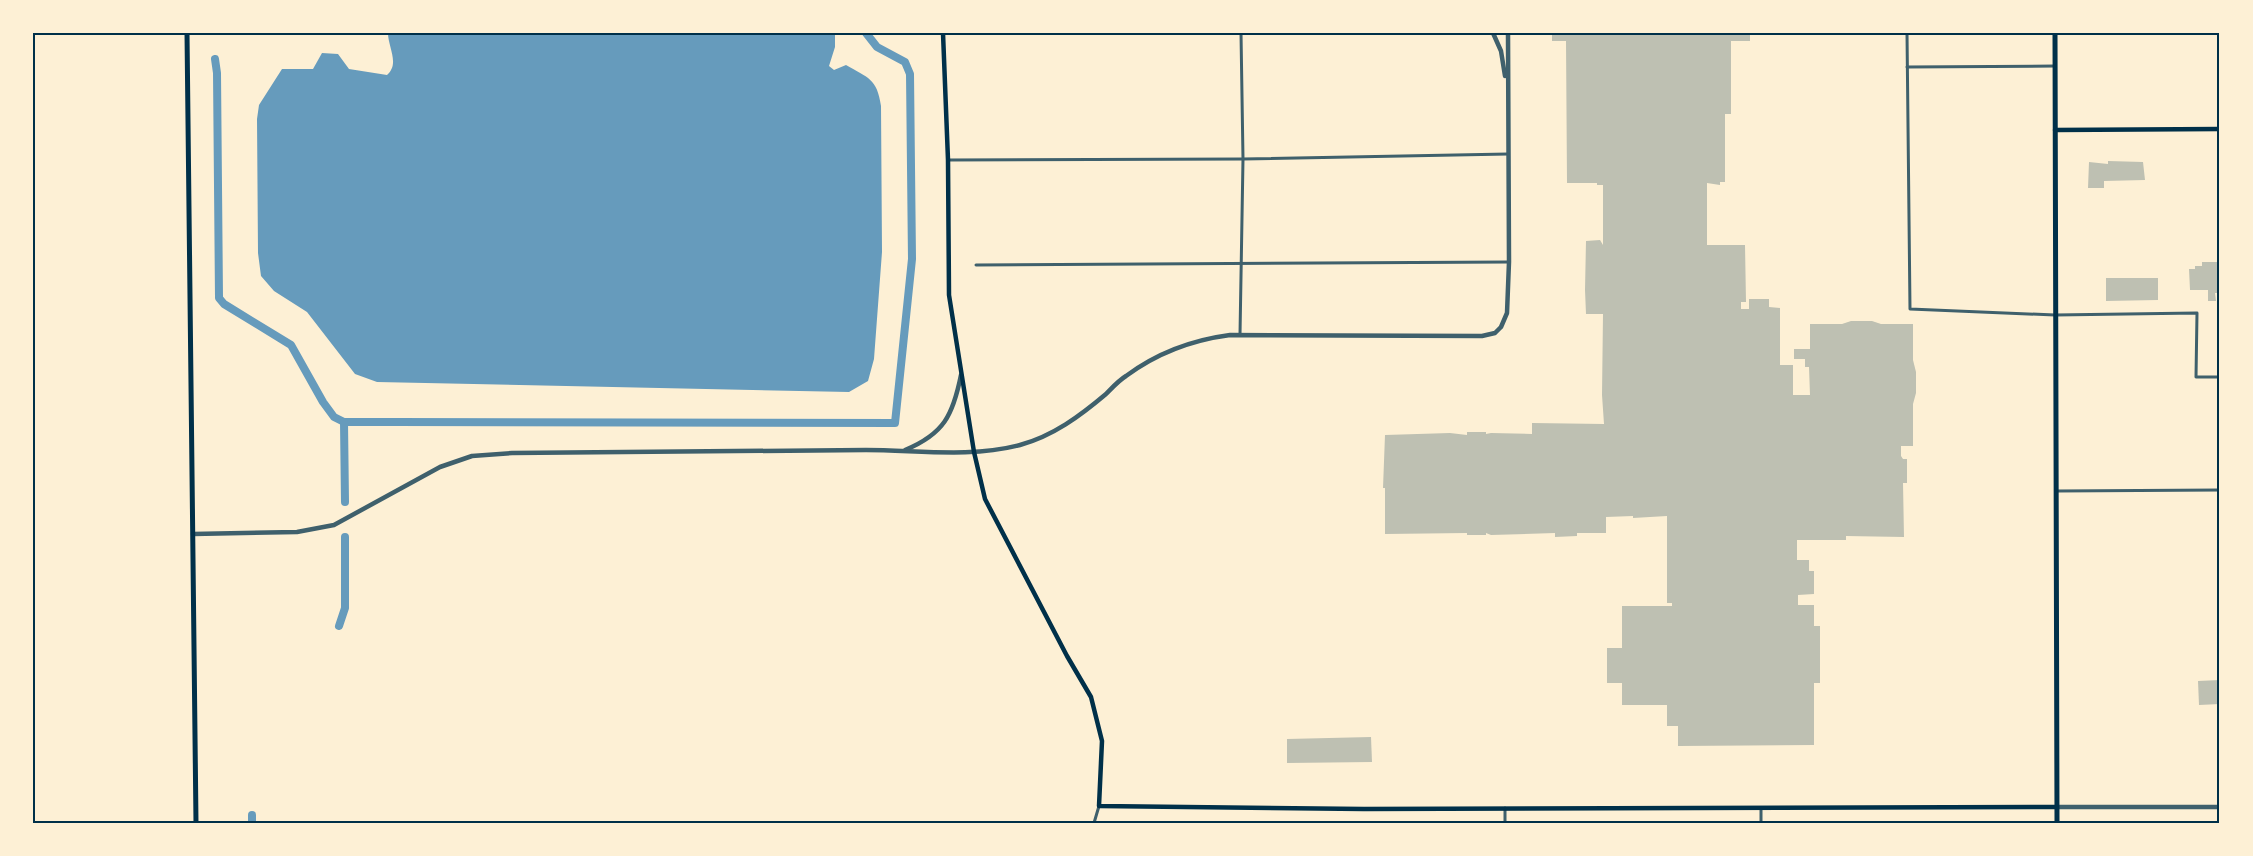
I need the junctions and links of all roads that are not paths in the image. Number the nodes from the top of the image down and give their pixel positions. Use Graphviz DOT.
graph roads {
  1 [pos="187,33"];
  2 [pos="943,33"];
  3 [pos="1241,33"];
  4 [pos="1493,33"];
  5 [pos="1508,33"];
  6 [pos="1907,33"];
  7 [pos="2055,33"];
  8 [pos="2055,66"];
  9 [pos="1907,67"];
  10 [pos="1508,90"];
  11 [pos="2220,129"];
  12 [pos="2055,130"];
  13 [pos="1508,154"];
  14 [pos="1243,159"];
  15 [pos="948,160"];
  16 [pos="1509,262"];
  17 [pos="976,265"];
  18 [pos="1241,265"];
  19 [pos="2055,315"];
  20 [pos="1240,335"];
  21 [pos="961,373"];
  22 [pos="2220,376"];
  23 [pos="903,451"];
  24 [pos="974,452"];
  25 [pos="2055,490"];
  26 [pos="2220,490"];
  27 [pos="193,534"];
  28 [pos="1098,806"];
  29 [pos="1761,806"];
  30 [pos="2056,807"];
  31 [pos="2220,807"];
  32 [pos="1505,808"];
  33 [pos="196,823"];
  34 [pos="1094,823"];
  35 [pos="1505,823"];
  36 [pos="1761,823"];
  37 [pos="2057,823"];
  1 -- 27 [label="main road"];
  2 -- 15 [label="main road"];
  3 -- 14 [label="street"];
  4 -- 10 [label="street"];
  5 -- 10 [label="street"];
  6 -- 9 [label="street"];
  7 -- 8 [label="main road"];
  8 -- 9 [label="street"];
  8 -- 12 [label="main road"];
  9 -- 19 [label="street"];
  10 -- 13 [label="street"];
  11 -- 12 [label="main road"];
  12 -- 19 [label="main road"];
  13 -- 14 [label="street"];
  13 -- 16 [label="street"];
  14 -- 15 [label="street"];
  14 -- 18 [label="street"];
  15 -- 21 [label="main road"];
  16 -- 18 [label="street"];
  16 -- 20 [label="street"];
  17 -- 18 [label="street"];
  18 -- 20 [label="street"];
  19 -- 22 [label="street"];
  19 -- 25 [label="main road"];
  20 -- 24 [label="street"];
  21 -- 23 [label="street"];
  21 -- 24 [label="main road"];
  23 -- 24 [label="street"];
  23 -- 27 [label="street"];
  24 -- 28 [label="main road"];
  25 -- 26 [label="street"];
  25 -- 30 [label="main road"];
  27 -- 33 [label="main road"];
  28 -- 32 [label="main road"];
  28 -- 34 [label="street"];
  29 -- 30 [label="main road"];
  29 -- 32 [label="main road"];
  29 -- 36 [label="street"];
  30 -- 31 [label="street"];
  30 -- 37 [label="main road"];
  32 -- 35 [label="street"];
}
